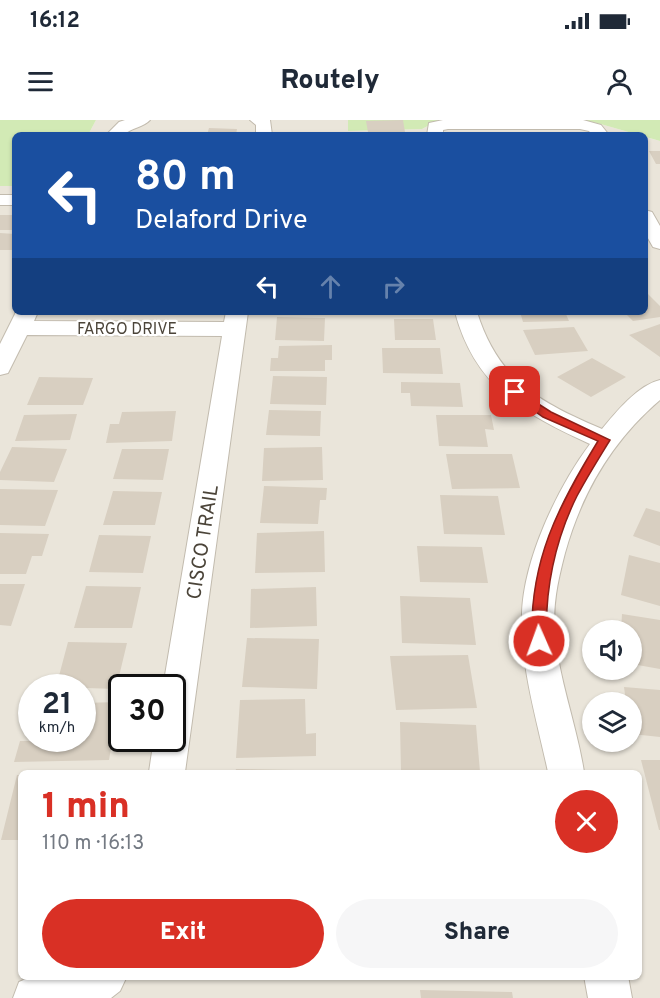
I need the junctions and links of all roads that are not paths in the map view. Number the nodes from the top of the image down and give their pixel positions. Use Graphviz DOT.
graph roads {
  1 [pos="142,120"];
  2 [pos="258,120"];
  3 [pos="117,132"];
  4 [pos="264,132"];
  5 [pos="435,132"];
  6 [pos="598,132"];
  7 [pos="648,221"];
  8 [pos="660,243"];
  9 [pos="467,315"];
  10 [pos="23,320"];
  11 [pos="236,321"];
  12 [pos="0,368"];
  13 [pos="660,387"];
  14 [pos="604,440"];
  15 [pos="167,770"];
  16 [pos="566,770"];
  17 [pos="99,980"];
  18 [pos="607,980"];
  19 [pos="35,998"];
  20 [pos="610,998"];
  1 -- 3 [label="street"];
  2 -- 4 [label="street"];
  5 -- 6 [label="street"];
  7 -- 8 [label="street"];
  9 -- 14 [label="street"];
  10 -- 11 [label="street, FARGO DRIVE"];
  10 -- 12 [label="street"];
  11 -- 15 [label="street, CISCO TRAIL"];
  13 -- 14 [label="street"];
  14 -- 16 [label="street"];
  17 -- 19 [label="street"];
  18 -- 20 [label="street"];
}
